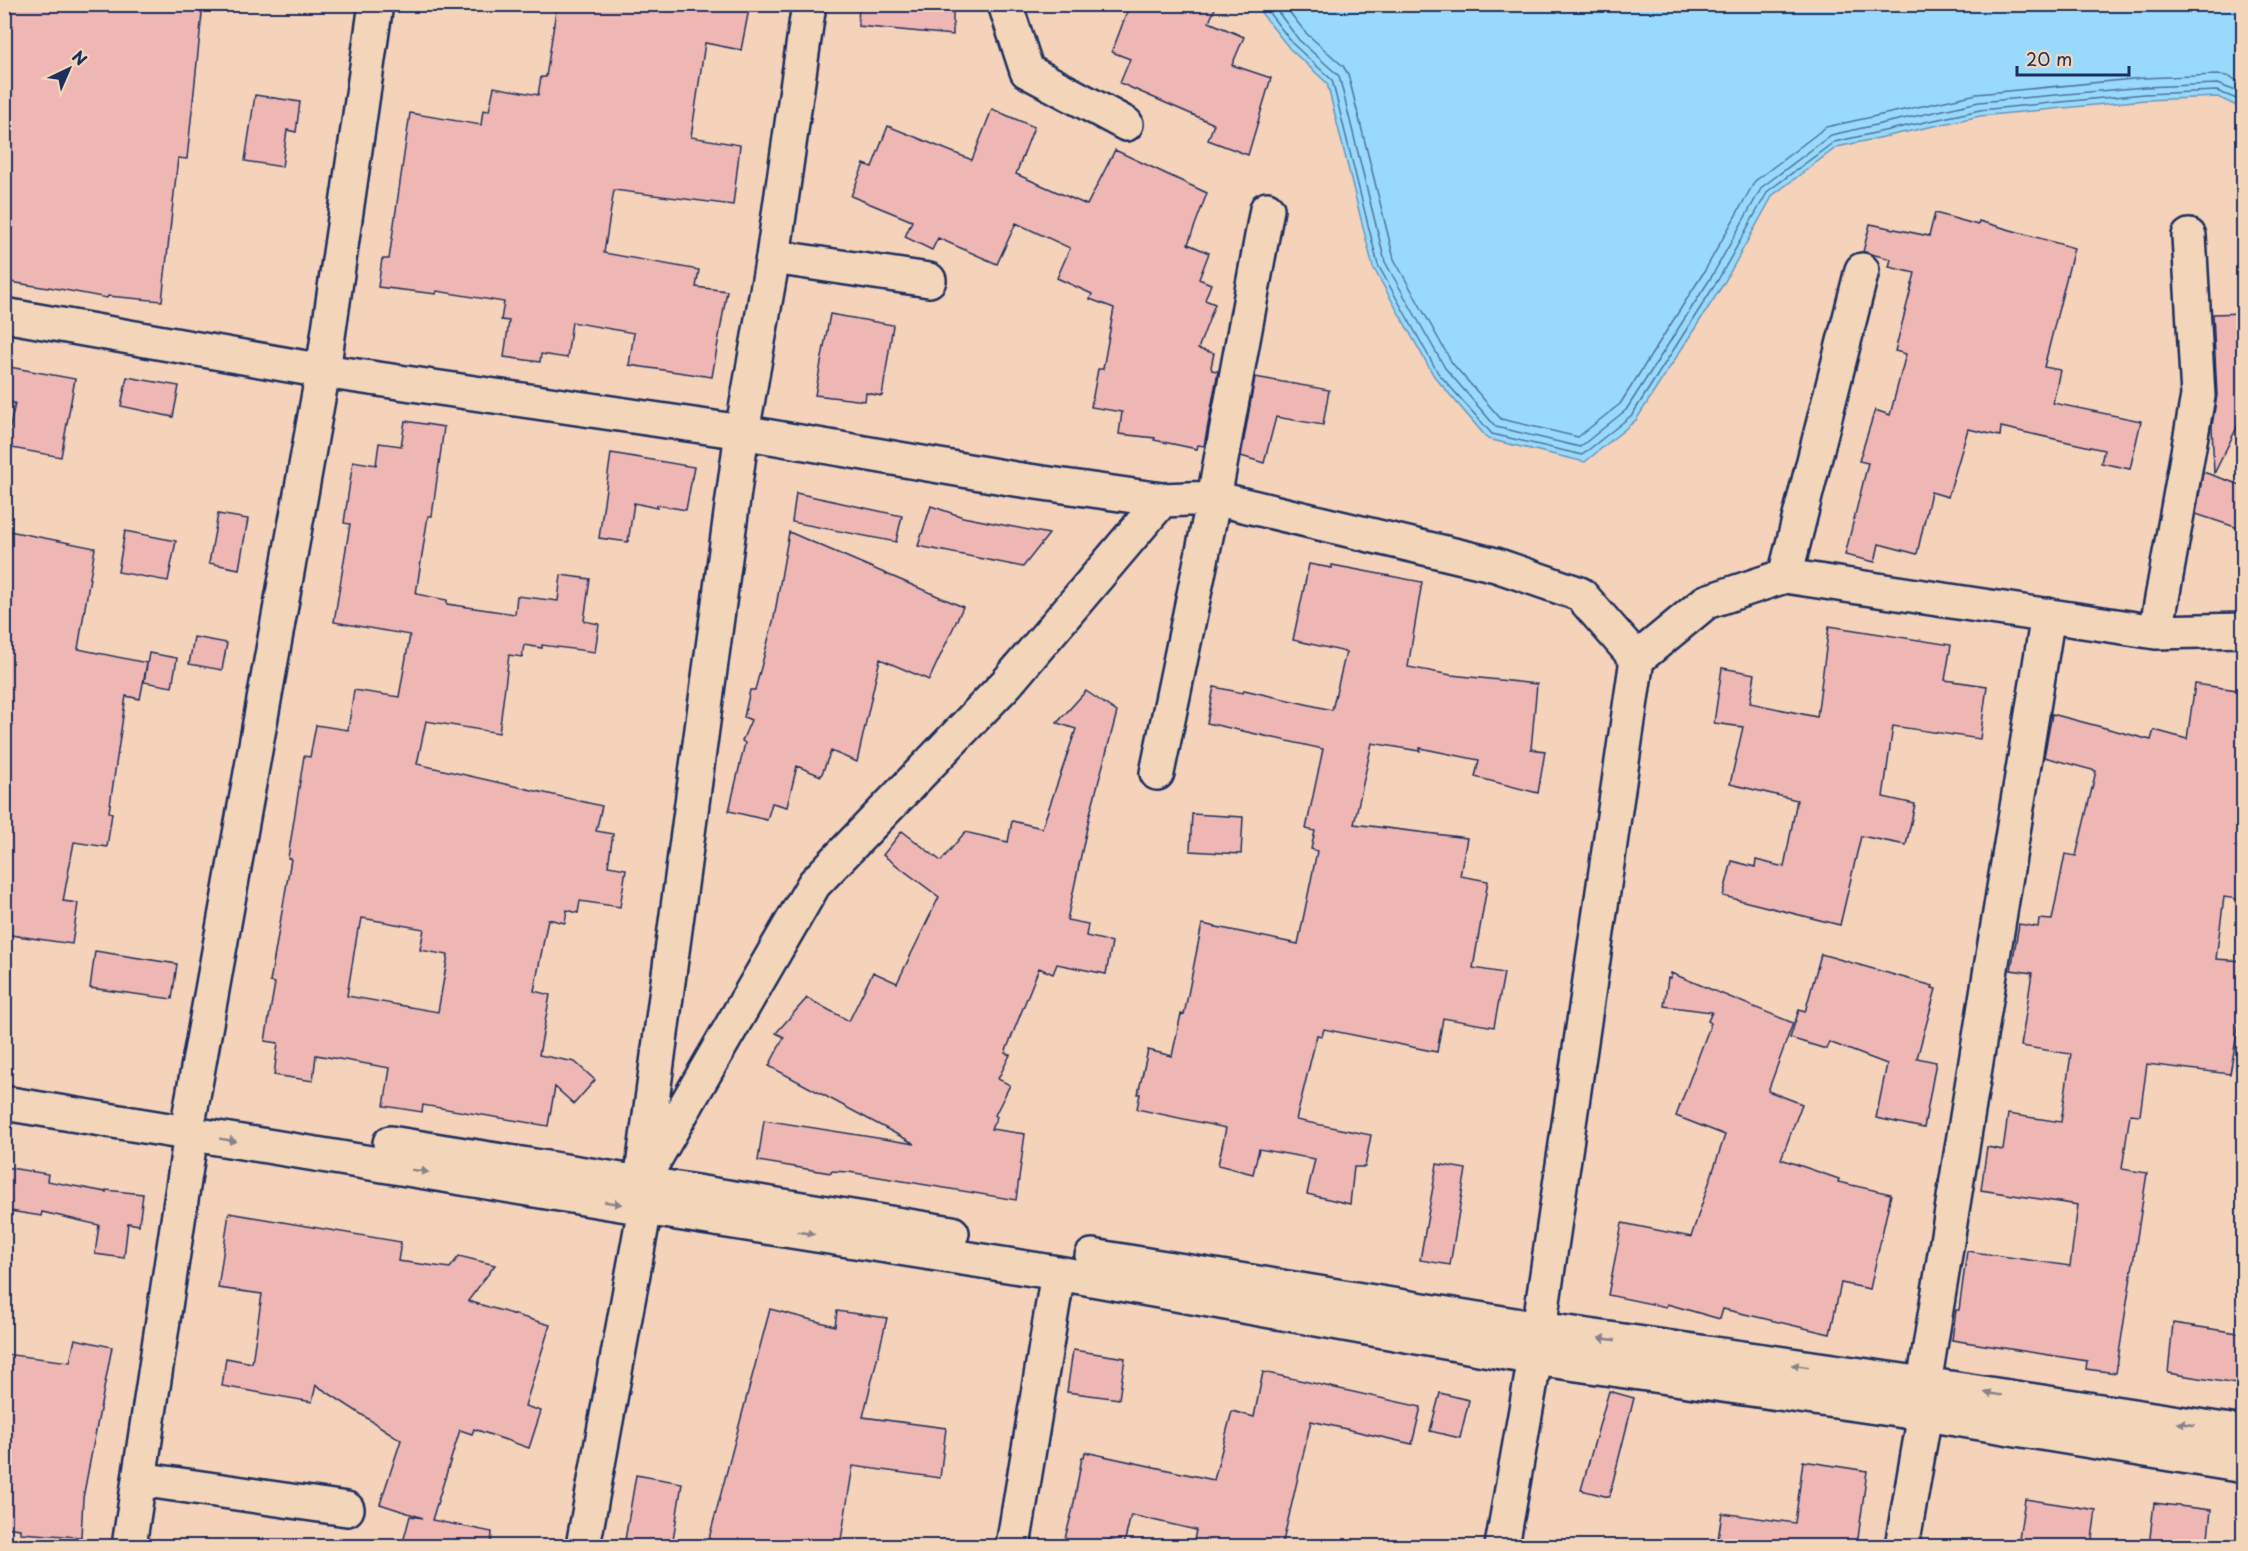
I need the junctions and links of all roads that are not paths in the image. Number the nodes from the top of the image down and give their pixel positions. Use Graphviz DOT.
graph roads {
  1 [pos="376,4"];
  2 [pos="809,4"];
  3 [pos="1005,4"];
  4 [pos="1126,124"];
  5 [pos="1267,209"];
  6 [pos="2189,236"];
  7 [pos="773,257"];
  8 [pos="1862,270"];
  9 [pos="929,280"];
  10 [pos="4,315"];
  11 [pos="323,371"];
  12 [pos="742,432"];
  13 [pos="1214,498"];
  14 [pos="1162,500"];
  15 [pos="1785,576"];
  16 [pos="2048,615"];
  17 [pos="2244,630"];
  18 [pos="2156,632"];
  19 [pos="1637,659"];
  20 [pos="1157,773"];
  21 [pos="4,1083"];
  22 [pos="4,1103"];
  23 [pos="191,1123"];
  24 [pos="643,1195"];
  25 [pos="1058,1273"];
  26 [pos="1537,1344"];
  27 [pos="1924,1399"];
  28 [pos="2244,1433"];
  29 [pos="2244,1466"];
  30 [pos="139,1479"];
  31 [pos="347,1509"];
  32 [pos="129,1546"];
  33 [pos="583,1546"];
  34 [pos="1013,1546"];
  35 [pos="1502,1546"];
  36 [pos="1902,1546"];
  1 -- 11 [label="street"];
  2 -- 7 [label="street"];
  3 -- 4 [label="street"];
  5 -- 13 [label="street"];
  6 -- 18 [label="street"];
  7 -- 9 [label="street"];
  7 -- 12 [label="street"];
  8 -- 15 [label="street"];
  10 -- 11 [label="street"];
  11 -- 12 [label="street"];
  11 -- 23 [label="street"];
  12 -- 14 [label="street"];
  12 -- 24 [label="street"];
  13 -- 14 [label="street"];
  13 -- 19 [label="street"];
  13 -- 20 [label="street"];
  14 -- 24 [label="street"];
  15 -- 16 [label="street"];
  15 -- 19 [label="street"];
  16 -- 18 [label="street"];
  16 -- 27 [label="street"];
  17 -- 18 [label="street"];
  19 -- 26 [label="street"];
  21 -- 23 [label="street"];
  22 -- 23 [label="street"];
  23 -- 24 [label="street"];
  23 -- 30 [label="street"];
  24 -- 25 [label="street, one-way"];
  24 -- 26 [label="street"];
  24 -- 33 [label="street"];
  25 -- 26 [label="street"];
  25 -- 34 [label="street"];
  26 -- 27 [label="street"];
  26 -- 35 [label="street"];
  28 -- 27 [label="street, one-way"];
  27 -- 29 [label="street"];
  27 -- 36 [label="street"];
  30 -- 31 [label="street"];
  30 -- 32 [label="street"];
}
